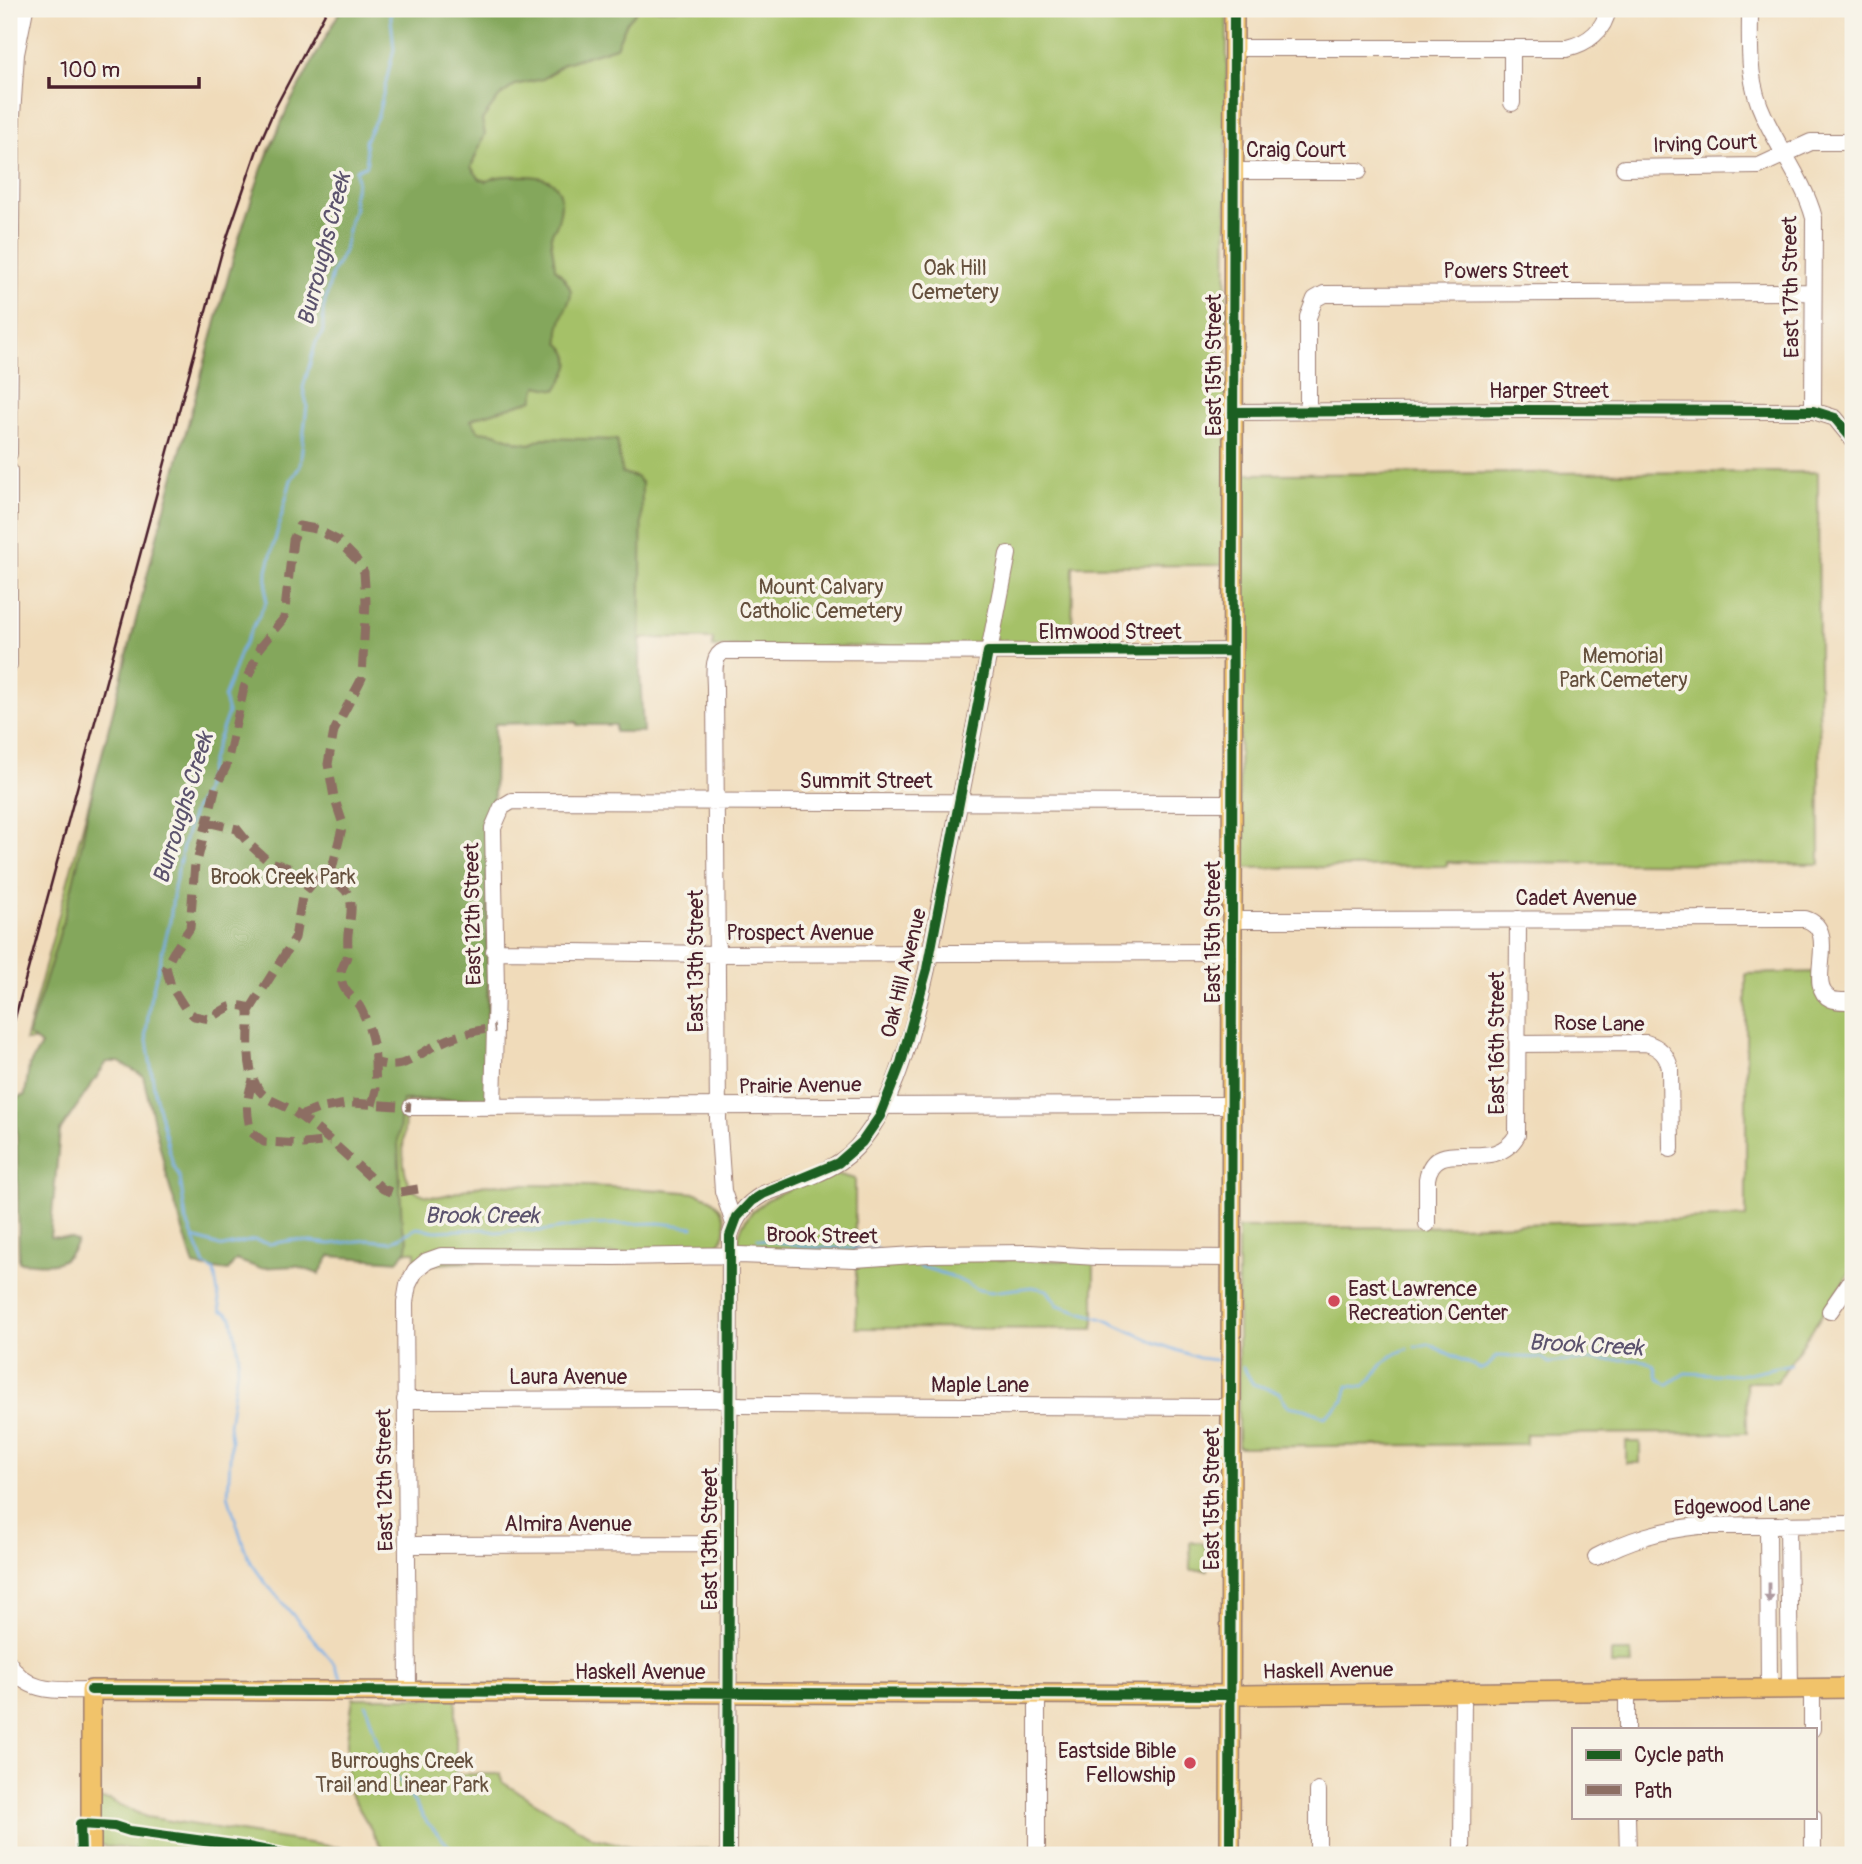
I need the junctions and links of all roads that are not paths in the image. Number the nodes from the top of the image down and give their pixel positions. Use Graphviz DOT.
graph roads {
  1 [pos="25,9"];
  2 [pos="1234,9"];
  3 [pos="1608,9"];
  4 [pos="1750,9"];
  5 [pos="1234,48"];
  6 [pos="1511,48"];
  7 [pos="1512,103"];
  8 [pos="1853,142"];
  9 [pos="1785,154"];
  10 [pos="1624,168"];
  11 [pos="1233,171"];
  12 [pos="1359,171"];
  13 [pos="1812,292"];
  14 [pos="1813,411"];
  15 [pos="1233,412"];
  16 [pos="1308,412"];
  17 [pos="1853,440"];
  18 [pos="9,454"];
  19 [pos="9,470"];
  20 [pos="1008,554"];
  21 [pos="1233,650"];
  22 [pos="988,652"];
  23 [pos="718,653"];
  24 [pos="9,665"];
  25 [pos="717,802"];
  26 [pos="960,803"];
  27 [pos="1232,803"];
  28 [pos="502,807"];
  29 [pos="1518,919"];
  30 [pos="1232,920"];
  31 [pos="494,951"];
  32 [pos="931,952"];
  33 [pos="1232,952"];
  34 [pos="718,954"];
  35 [pos="1853,1001"];
  36 [pos="1518,1044"];
  37 [pos="1232,1105"];
  38 [pos="493,1106"];
  39 [pos="884,1106"];
  40 [pos="411,1107"];
  41 [pos="718,1107"];
  42 [pos="1671,1149"];
  43 [pos="734,1224"];
  44 [pos="1427,1224"];
  45 [pos="730,1255"];
  46 [pos="1231,1258"];
  47 [pos="415,1271"];
  48 [pos="1851,1285"];
  49 [pos="1830,1311"];
  50 [pos="405,1400"];
  51 [pos="729,1402"];
  52 [pos="1231,1406"];
  53 [pos="1788,1524"];
  54 [pos="1853,1524"];
  55 [pos="1768,1525"];
  56 [pos="729,1544"];
  57 [pos="407,1545"];
  58 [pos="1597,1557"];
  59 [pos="10,1666"];
  60 [pos="1790,1688"];
  61 [pos="1812,1688"];
  62 [pos="1853,1688"];
  63 [pos="1769,1689"];
  64 [pos="91,1690"];
  65 [pos="408,1690"];
  66 [pos="1627,1690"];
  67 [pos="728,1692"];
  68 [pos="1463,1692"];
  69 [pos="1037,1693"];
  70 [pos="1230,1695"];
  71 [pos="1627,1728"];
  72 [pos="1812,1728"];
  73 [pos="1318,1791"];
  74 [pos="1627,1818"];
  75 [pos="1813,1818"];
  76 [pos="91,1855"];
  77 [pos="728,1855"];
  78 [pos="1037,1855"];
  79 [pos="1230,1855"];
  80 [pos="1318,1855"];
  81 [pos="1462,1855"];
  82 [pos="1628,1855"];
  83 [pos="1813,1855"];
  1 -- 18 [label="street"];
  2 -- 5 [label="main road, East 15th Street"];
  3 -- 6 [label="street"];
  4 -- 9 [label="street, East 17th Street"];
  5 -- 6 [label="street"];
  5 -- 11 [label="main road, East 15th Street"];
  6 -- 7 [label="street"];
  8 -- 9 [label="street, Irving Court"];
  9 -- 10 [label="street, Irving Court"];
  9 -- 13 [label="street, East 17th Street"];
  11 -- 12 [label="street, Craig Court"];
  11 -- 15 [label="main road, East 15th Street"];
  13 -- 14 [label="street, East 17th Street"];
  13 -- 16 [label="street, Powers Street"];
  14 -- 16 [label="street, Harper Street"];
  14 -- 17 [label="street, Harper Street"];
  15 -- 16 [label="street, Harper Street"];
  15 -- 21 [label="main road, East 15th Street"];
  19 -- 24 [label="street"];
  20 -- 22 [label="street, Oak Hill Avenue"];
  21 -- 22 [label="street, Elmwood Street"];
  21 -- 27 [label="main road, East 15th Street"];
  22 -- 23 [label="street, Elmwood Street"];
  22 -- 26 [label="street, Oak Hill Avenue"];
  23 -- 25 [label="street, East 13th Street"];
  25 -- 26 [label="street, Summit Street"];
  25 -- 28 [label="street, Summit Street"];
  25 -- 34 [label="street, East 13th Street"];
  26 -- 27 [label="street, Summit Street"];
  26 -- 32 [label="street, Oak Hill Avenue"];
  27 -- 30 [label="main road, East 15th Street"];
  28 -- 31 [label="street, East 12th Street"];
  29 -- 30 [label="street, Cadet Avenue"];
  29 -- 35 [label="street, Cadet Avenue"];
  29 -- 36 [label="street, East 16th Street"];
  30 -- 33 [label="main road, East 15th Street"];
  31 -- 34 [label="street, Prospect Avenue"];
  31 -- 38 [label="street, East 12th Street"];
  32 -- 33 [label="street, Prospect Avenue"];
  32 -- 34 [label="street, Prospect Avenue"];
  32 -- 39 [label="street, Oak Hill Avenue"];
  33 -- 37 [label="main road, East 15th Street"];
  34 -- 41 [label="street, East 13th Street"];
  36 -- 42 [label="street, Rose Lane"];
  36 -- 44 [label="street, East 16th Street"];
  37 -- 39 [label="street, Prairie Avenue"];
  37 -- 46 [label="main road, East 15th Street"];
  38 -- 40 [label="street, Prairie Avenue"];
  38 -- 41 [label="street, Prairie Avenue"];
  39 -- 41 [label="street, Prairie Avenue"];
  39 -- 43 [label="street, Oak Hill Avenue"];
  41 -- 43 [label="street, East 13th Street"];
  43 -- 45 [label="street, East 13th Street"];
  45 -- 46 [label="street, Brook Street"];
  45 -- 47 [label="street, Brook Street"];
  45 -- 51 [label="street, East 13th Street"];
  46 -- 52 [label="main road, East 15th Street"];
  47 -- 50 [label="street, East 12th Street"];
  48 -- 49 [label="street"];
  50 -- 51 [label="street, Laura Avenue"];
  50 -- 57 [label="street, East 12th Street"];
  51 -- 52 [label="street, Maple Lane"];
  51 -- 56 [label="street, East 13th Street"];
  52 -- 70 [label="main road, East 15th Street"];
  53 -- 54 [label="street, Edgewood Lane"];
  53 -- 55 [label="street, Edgewood Lane"];
  53 -- 60 [label="street"];
  55 -- 58 [label="street, Edgewood Lane"];
  55 -- 63 [label="street, one-way"];
  56 -- 57 [label="street, Almira Avenue"];
  56 -- 67 [label="street, East 13th Street"];
  57 -- 65 [label="street, East 12th Street"];
  59 -- 64 [label="street, Haskell Avenue"];
  60 -- 61 [label="main road, Haskell Avenue"];
  60 -- 63 [label="main road, Haskell Avenue"];
  61 -- 62 [label="main road, Haskell Avenue"];
  61 -- 72 [label="street"];
  63 -- 66 [label="main road, Haskell Avenue"];
  64 -- 65 [label="main road, Haskell Avenue"];
  64 -- 76 [label="main road"];
  65 -- 67 [label="main road, Haskell Avenue"];
  66 -- 68 [label="main road, Haskell Avenue"];
  66 -- 71 [label="street"];
  67 -- 69 [label="main road, Haskell Avenue"];
  67 -- 77 [label="street, East 13th Street"];
  68 -- 70 [label="main road, Haskell Avenue"];
  68 -- 81 [label="street"];
  69 -- 70 [label="main road, Haskell Avenue"];
  69 -- 78 [label="street"];
  70 -- 79 [label="main road, East 15th Street"];
  73 -- 80 [label="street"];
  74 -- 82 [label="street"];
  75 -- 83 [label="street"];
}
